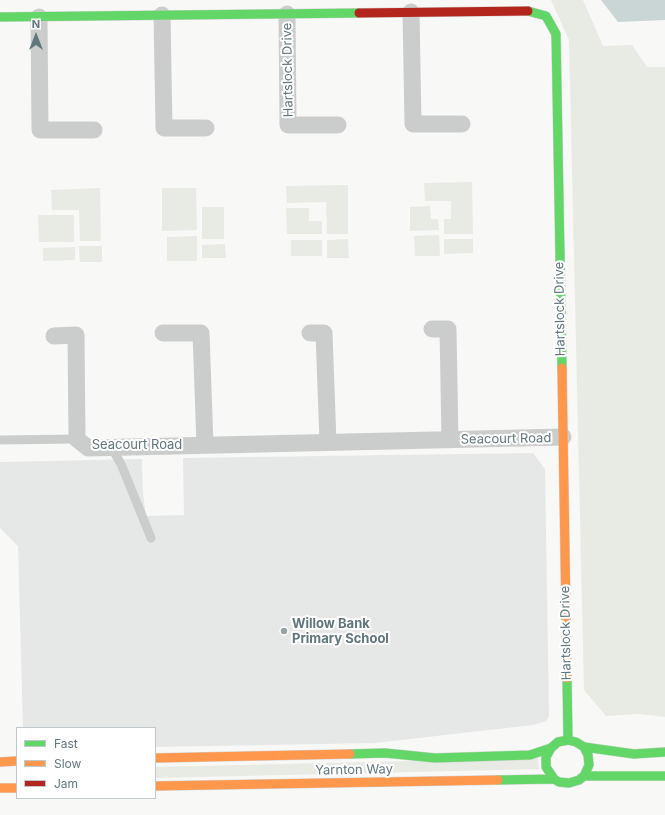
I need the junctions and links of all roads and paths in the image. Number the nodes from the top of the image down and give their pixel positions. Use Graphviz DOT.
graph roads {
  1 [pos="467,0"];
  2 [pos="286,9"];
  3 [pos="467,11"];
  4 [pos="411,12"];
  5 [pos="162,15"];
  6 [pos="0,17"];
  7 [pos="39,17"];
  8 [pos="462,124"];
  9 [pos="338,125"];
  10 [pos="206,128"];
  11 [pos="94,130"];
  12 [pos="432,329"];
  13 [pos="163,333"];
  14 [pos="310,333"];
  15 [pos="54,336"];
  16 [pos="563,438"];
  17 [pos="77,439"];
  18 [pos="0,440"];
  19 [pos="450,440"];
  20 [pos="328,442"];
  21 [pos="205,445"];
  22 [pos="111,447"];
  23 [pos="151,538"];
  24 [pos="568,740"];
  25 [pos="584,747"];
  26 [pos="551,748"];
  27 [pos="665,752"];
  28 [pos="665,755"];
  29 [pos="156,758"];
  30 [pos="16,761"];
  31 [pos="0,762"];
  32 [pos="584,776"];
  33 [pos="664,777"];
  34 [pos="554,779"];
  35 [pos="156,786"];
  36 [pos="0,788"];
  37 [pos="16,788"];
  1 -- 3 [label="lane"];
  2 -- 4 [label="street, Hartslock Drive"];
  2 -- 5 [label="street, Hartslock Drive"];
  2 -- 9 [label="street, Hartslock Drive"];
  3 -- 4 [label="street, Hartslock Drive"];
  3 -- 16 [label="street, Hartslock Drive"];
  4 -- 8 [label="street"];
  5 -- 7 [label="street, Hartslock Drive"];
  5 -- 10 [label="street"];
  6 -- 7 [label="street, Hartslock Drive"];
  7 -- 11 [label="street"];
  12 -- 19 [label="street, Seacourt Road"];
  13 -- 21 [label="street"];
  14 -- 20 [label="street"];
  15 -- 17 [label="street, Seacourt Road"];
  16 -- 19 [label="street, Seacourt Road"];
  16 -- 24 [label="street, Hartslock Drive"];
  17 -- 18 [label="lane"];
  17 -- 22 [label="street, Seacourt Road"];
  19 -- 20 [label="street, Seacourt Road"];
  20 -- 21 [label="street, Seacourt Road"];
  21 -- 22 [label="street, Seacourt Road"];
  22 -- 23 [label="lane"];
  24 -- 25 [label="street"];
  24 -- 26 [label="street, Yarnton Way"];
  25 -- 27 [label="street"];
  25 -- 32 [label="street"];
  26 -- 29 [label="street, Yarnton Way"];
  26 -- 34 [label="street"];
  28 -- 33 [label="street, Yarnton Way"];
  30 -- 31 [label="street"];
  32 -- 33 [label="street, Yarnton Way"];
  32 -- 34 [label="street, Yarnton Way"];
  34 -- 35 [label="street, Yarnton Way"];
  36 -- 37 [label="street"];
}
